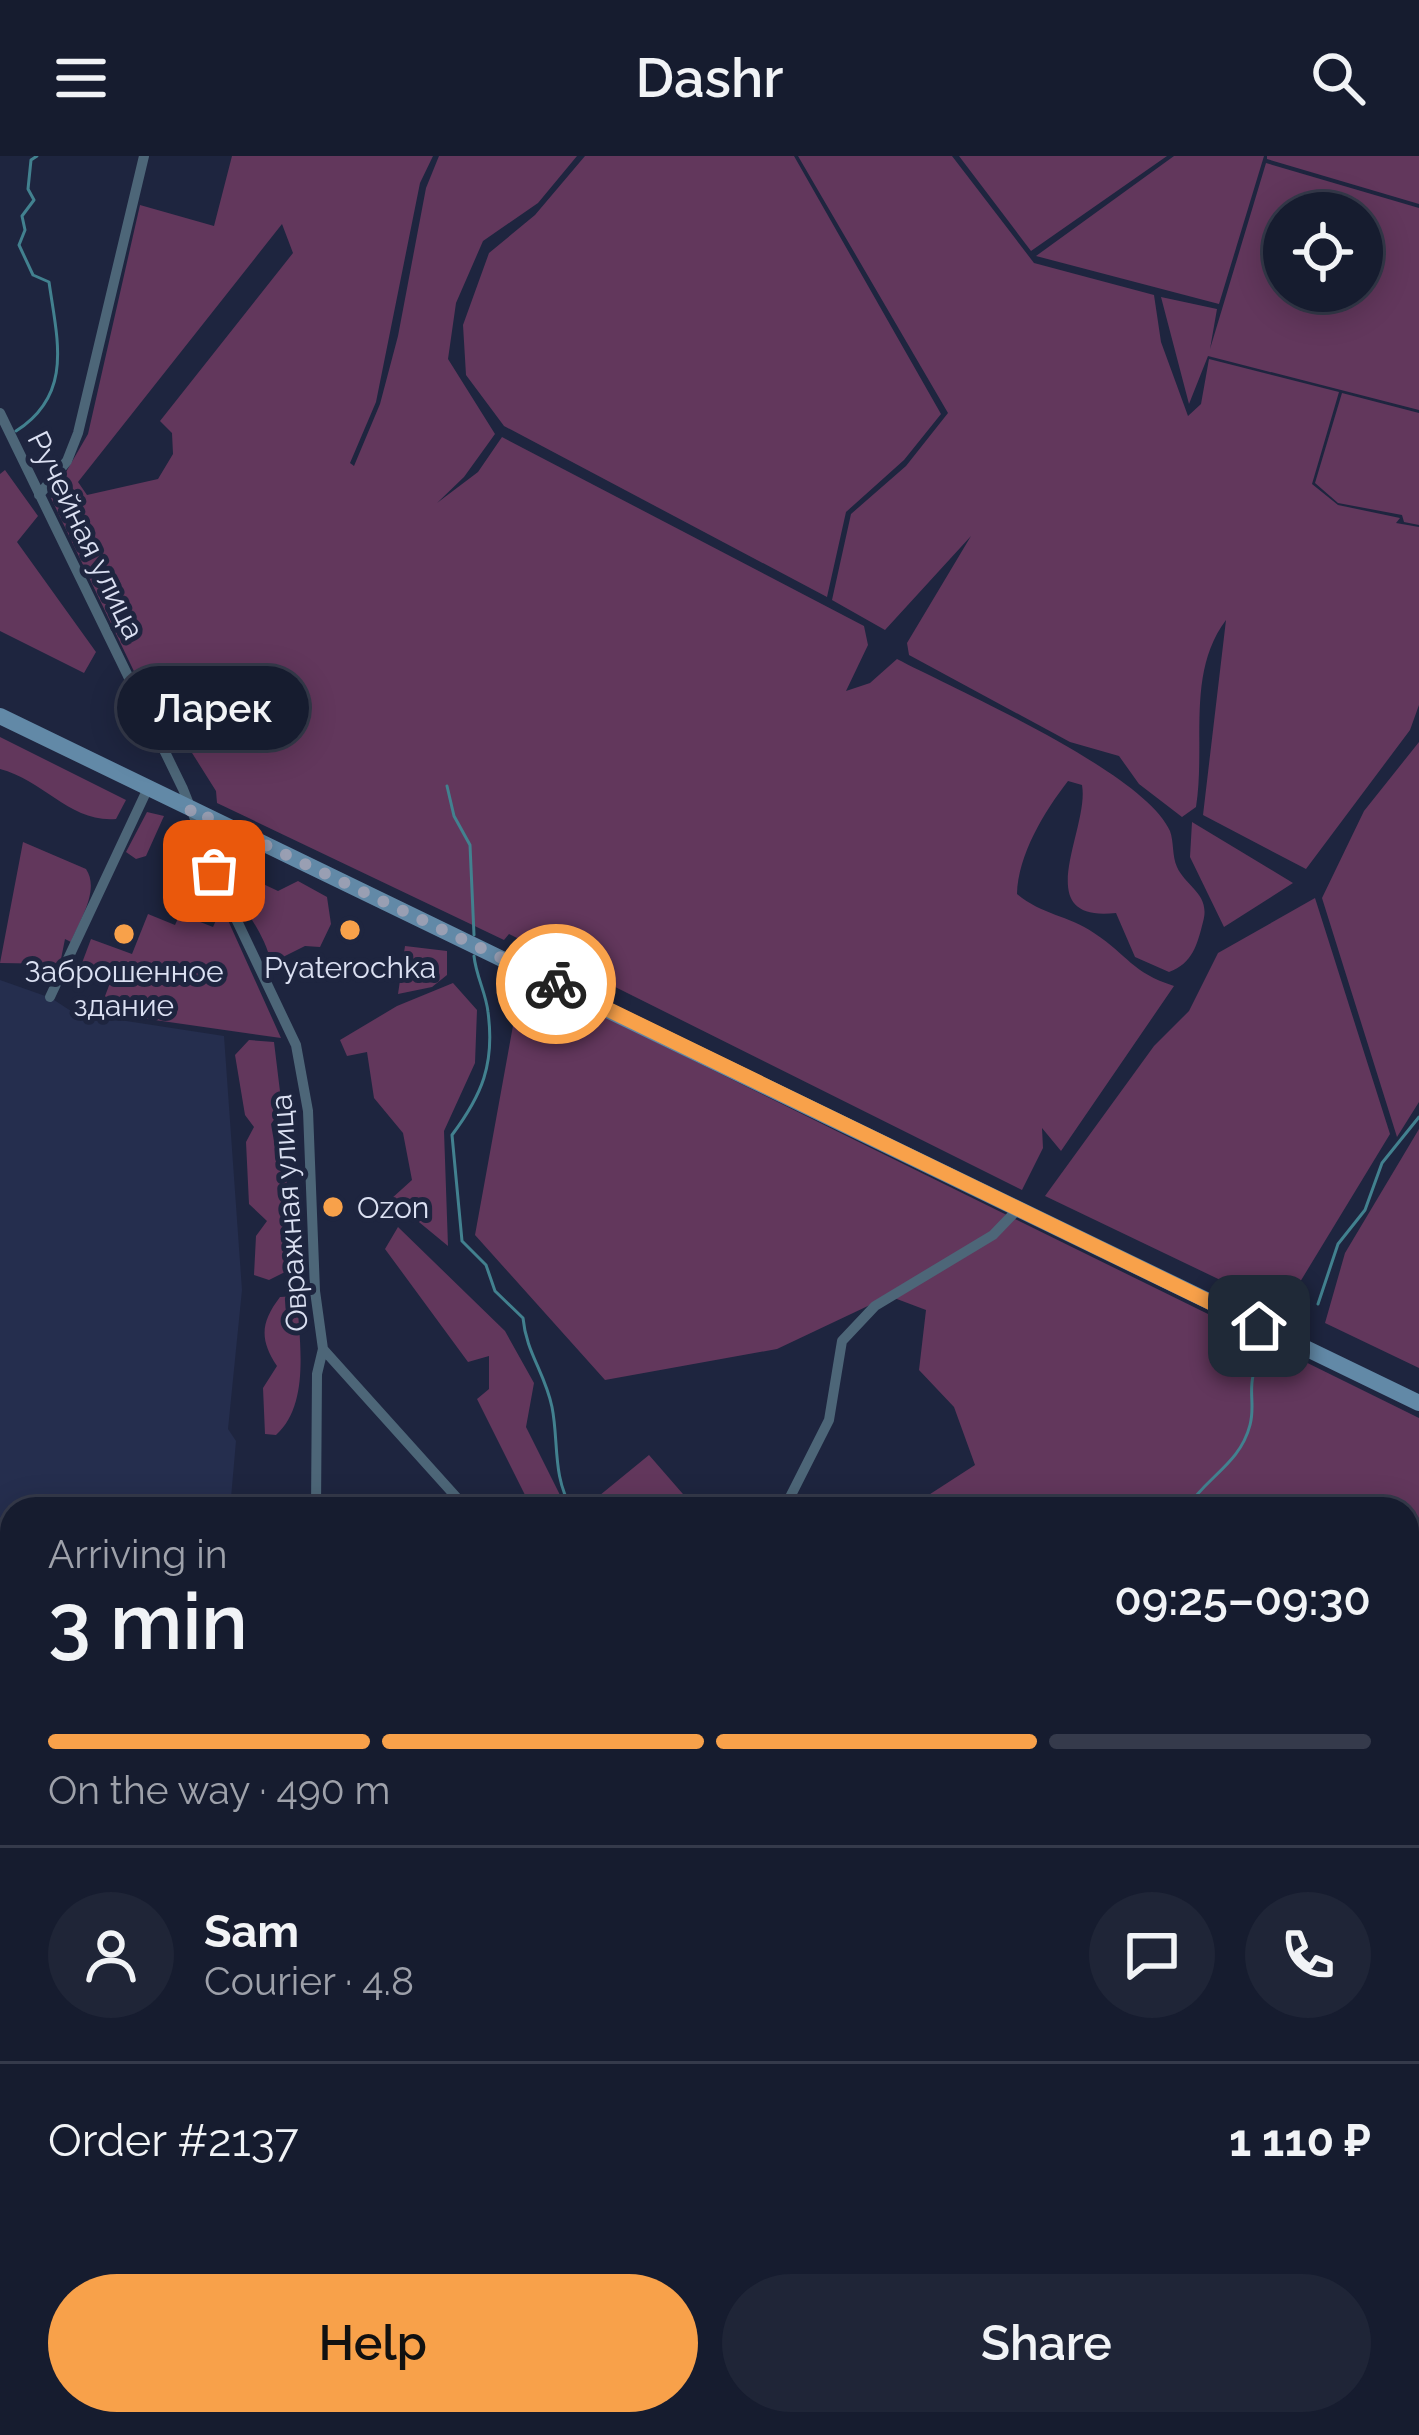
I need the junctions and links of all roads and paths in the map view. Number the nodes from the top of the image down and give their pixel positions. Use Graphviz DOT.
graph roads {
  1 [pos="145,156"];
  2 [pos="0,413"];
  3 [pos="39,494"];
  4 [pos="0,716"];
  5 [pos="148,788"];
  6 [pos="190,809"];
  7 [pos="50,997"];
  8 [pos="1018,1209"];
  9 [pos="323,1349"];
  10 [pos="1419,1403"];
  11 [pos="316,1497"];
  12 [pos="456,1497"];
  13 [pos="790,1497"];
  1 -- 3 [label="street"];
  2 -- 3 [label="street, Ручейная улица"];
  3 -- 6 [label="street, Ручейная улица"];
  4 -- 5 [label="main road"];
  5 -- 6 [label="main road"];
  5 -- 7 [label="street"];
  6 -- 8 [label="main road"];
  6 -- 9 [label="street, Овражная улица"];
  8 -- 10 [label="main road"];
  8 -- 13 [label="street"];
  9 -- 11 [label="street"];
  9 -- 12 [label="street, Овражная улица"];
}
